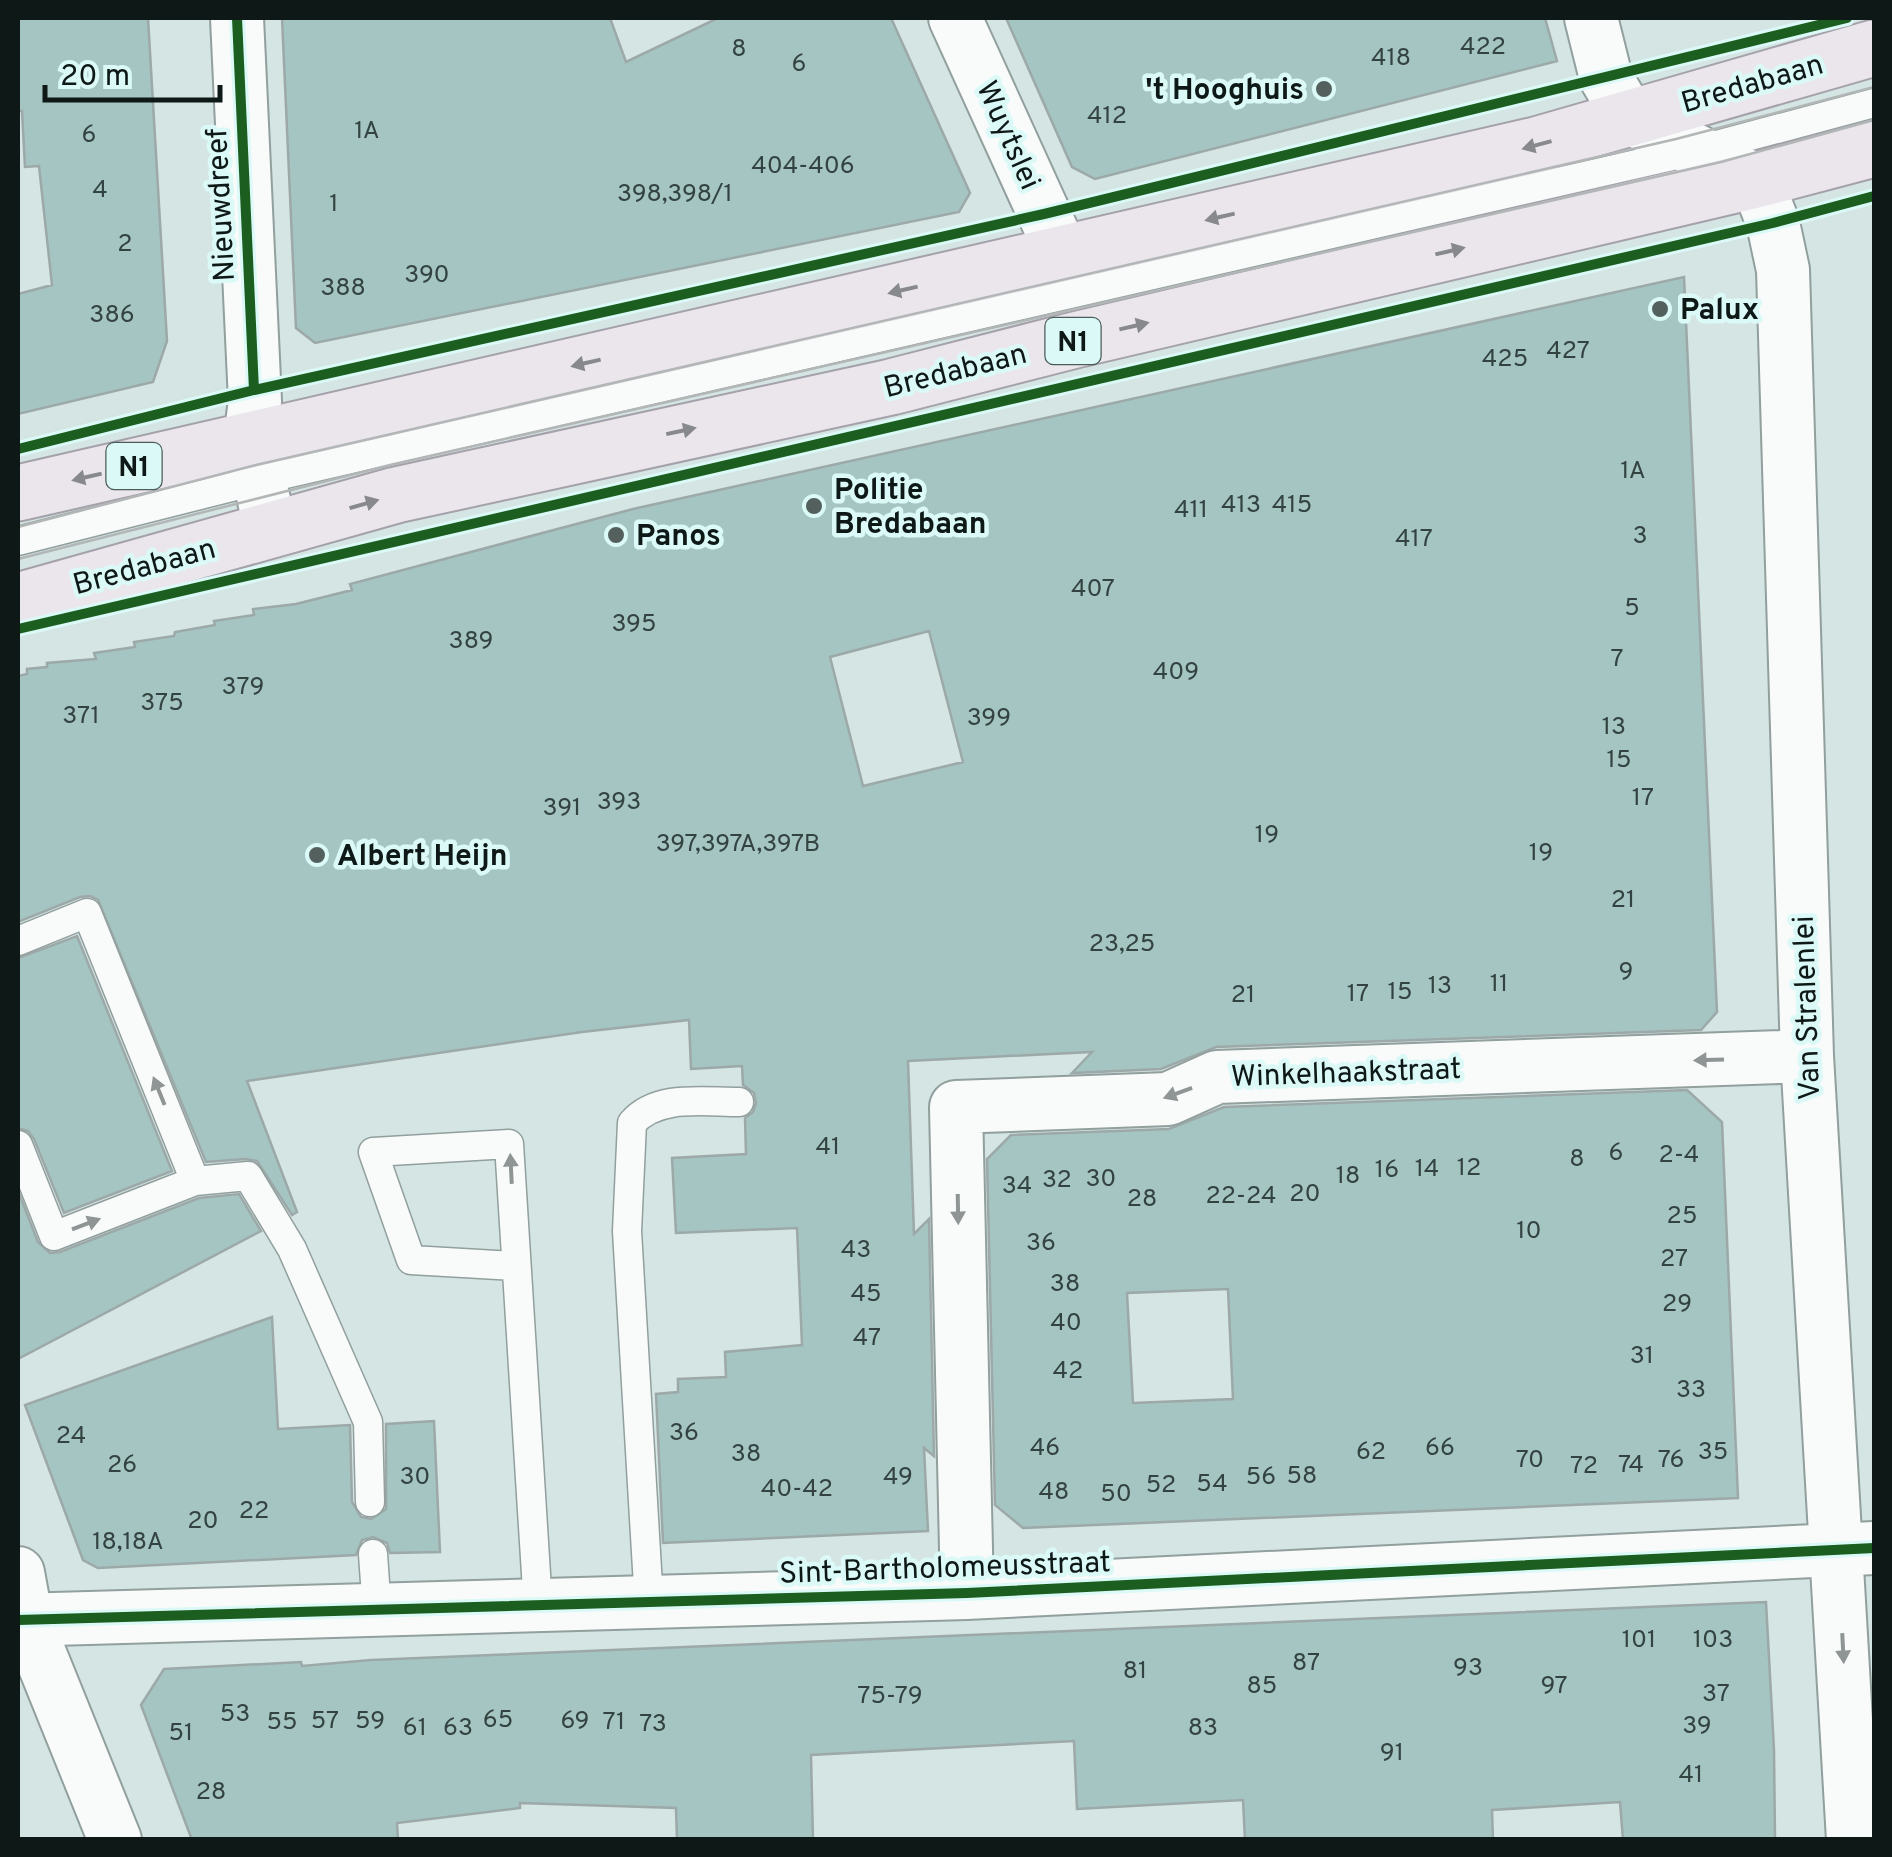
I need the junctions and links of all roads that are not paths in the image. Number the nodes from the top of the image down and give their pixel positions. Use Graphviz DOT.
graph roads {
  1 [pos="237,18"];
  2 [pos="955,18"];
  3 [pos="1591,18"];
  4 [pos="1874,48"];
  5 [pos="1874,103"];
  6 [pos="1630,118"];
  7 [pos="1874,149"];
  8 [pos="1698,150"];
  9 [pos="1756,180"];
  10 [pos="1062,253"];
  11 [pos="260,483"];
  12 [pos="18,493"];
  13 [pos="18,541"];
  14 [pos="18,601"];
  15 [pos="18,941"];
  16 [pos="1807,1056"];
  17 [pos="739,1102"];
  18 [pos="18,1145"];
  19 [pos="195,1182"];
  20 [pos="516,1266"];
  21 [pos="370,1502"];
  22 [pos="1856,1550"];
  23 [pos="373,1554"];
  24 [pos="967,1593"];
  25 [pos="648,1603"];
  26 [pos="21,1605"];
  27 [pos="538,1606"];
  28 [pos="376,1611"];
  29 [pos="114,1840"];
  30 [pos="1853,1840"];
  1 -- 11 [label="street, Nieuwdreef"];
  2 -- 10 [label="street, Wuytslei"];
  3 -- 6 [label="street"];
  4 -- 6 [label="main road, Bredabaan / N1"];
  5 -- 8 [label="lane, Bredabaan"];
  6 -- 8 [label="street, Bredabaan"];
  6 -- 10 [label="main road, Bredabaan / N1, one-way"];
  7 -- 9 [label="main road, Bredabaan / N1"];
  8 -- 9 [label="street, Bredabaan"];
  8 -- 11 [label="lane, Bredabaan"];
  11 -- 9 [label="main road, Bredabaan / N1, one-way"];
  9 -- 16 [label="street, Van Stralenlei"];
  10 -- 11 [label="main road, Bredabaan / N1, one-way"];
  11 -- 12 [label="main road, Bredabaan / N1, one-way"];
  11 -- 13 [label="lane"];
  11 -- 14 [label="main road, Bredabaan / N1"];
  19 -- 15 [label="lane, one-way"];
  16 -- 22 [label="street, Van Stralenlei"];
  16 -- 24 [label="street, Winkelhaakstraat, one-way"];
  17 -- 25 [label="lane"];
  18 -- 19 [label="lane, one-way"];
  19 -- 21 [label="lane"];
  20 -- 20 [label="lane, one-way"];
  20 -- 27 [label="lane"];
  22 -- 24 [label="street, Sint-Bartholomeusstraat"];
  22 -- 30 [label="street, Van Stralenlei, one-way"];
  23 -- 28 [label="lane"];
  24 -- 25 [label="street, Sint-Bartholomeusstraat"];
  25 -- 27 [label="street, Sint-Bartholomeusstraat"];
  26 -- 28 [label="street, Sint-Bartholomeusstraat"];
  26 -- 29 [label="street"];
  27 -- 28 [label="street, Sint-Bartholomeusstraat"];
}
